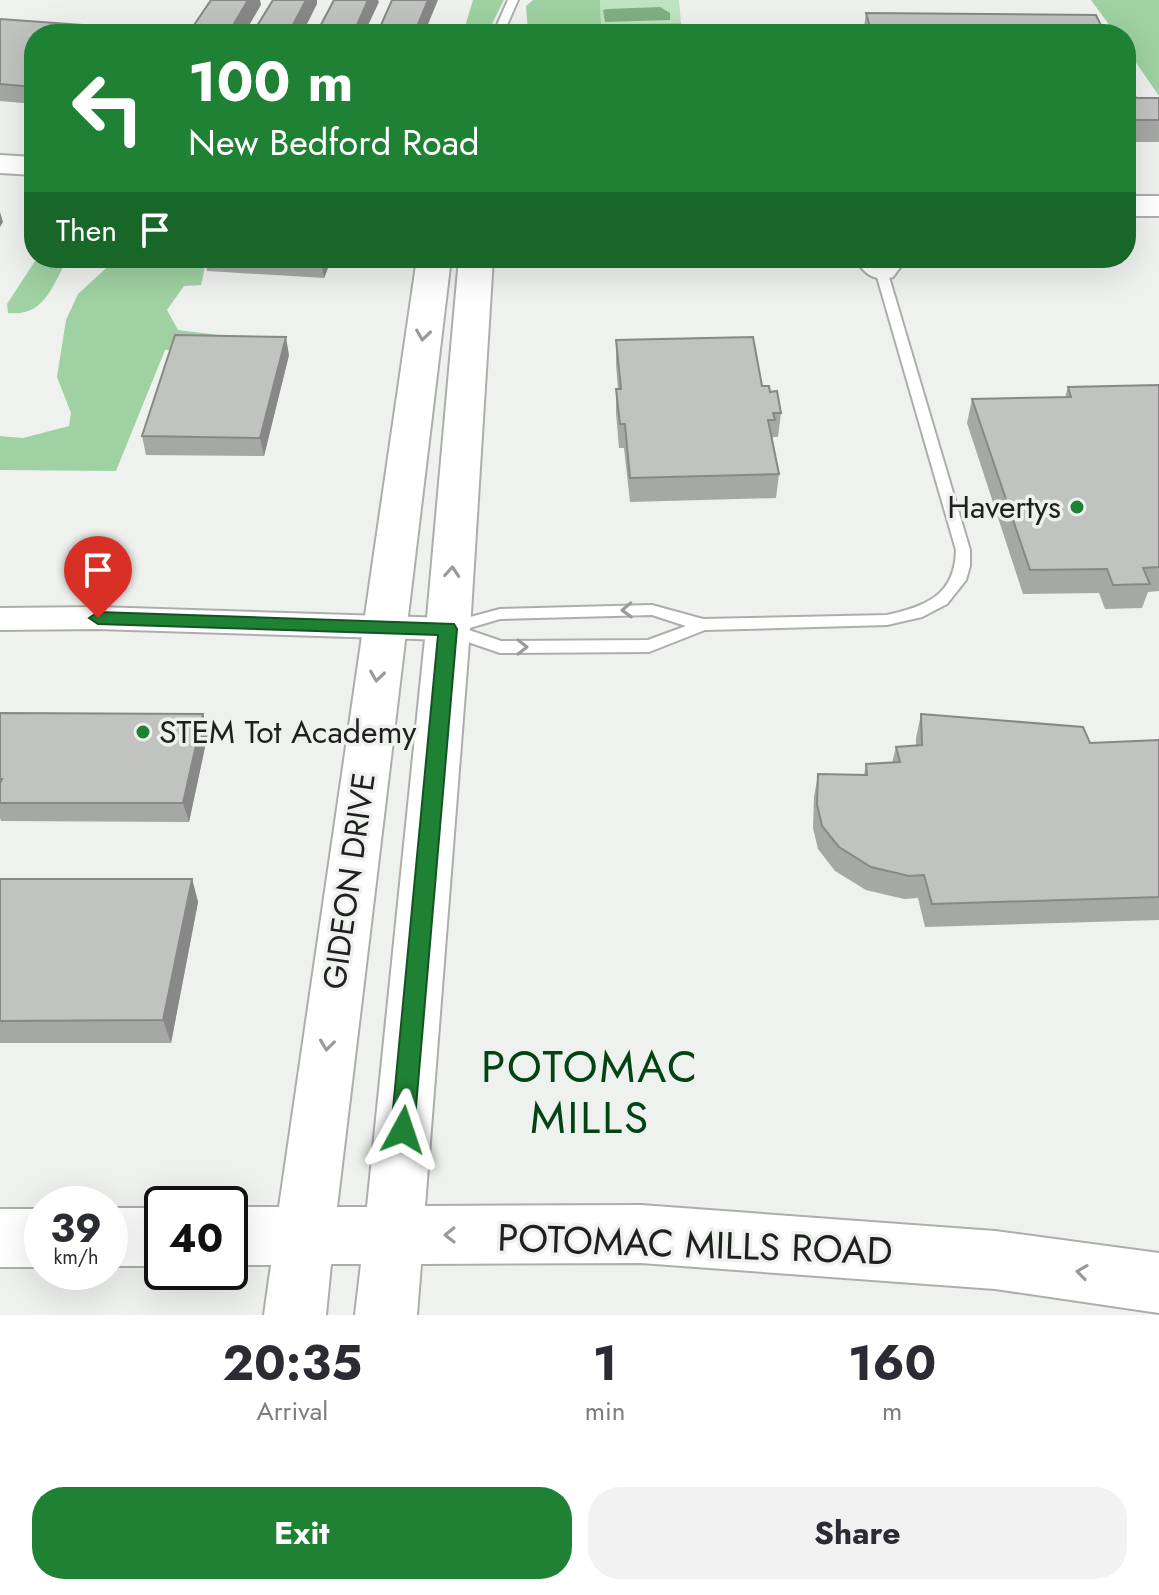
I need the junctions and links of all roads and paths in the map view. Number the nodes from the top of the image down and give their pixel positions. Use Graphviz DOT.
graph roads {
  1 [pos="513,0"];
  2 [pos="502,24"];
  3 [pos="0,164"];
  4 [pos="24,165"];
  5 [pos="1136,206"];
  6 [pos="1159,206"];
  7 [pos="433,268"];
  8 [pos="475,268"];
  9 [pos="883,268"];
  10 [pos="0,619"];
  11 [pos="703,625"];
  12 [pos="384,626"];
  13 [pos="448,629"];
  14 [pos="248,1236"];
  15 [pos="304,1236"];
  16 [pos="393,1236"];
  17 [pos="0,1238"];
  18 [pos="24,1238"];
  19 [pos="1159,1283"];
  20 [pos="295,1315"];
  21 [pos="386,1315"];
  1 -- 2 [label="lane"];
  3 -- 4 [label="street"];
  5 -- 6 [label="street"];
  7 -- 12 [label="street, GIDEON DRIVE, one-way"];
  13 -- 8 [label="street, one-way"];
  9 -- 11 [label="lane"];
  10 -- 12 [label="street"];
  11 -- 13 [label="lane, one-way"];
  13 -- 11 [label="lane, one-way"];
  12 -- 13 [label="street"];
  12 -- 15 [label="street, GIDEON DRIVE, one-way"];
  13 -- 16 [label="street"];
  14 -- 15 [label="street, POTOMAC MILLS ROAD"];
  15 -- 16 [label="street, POTOMAC MILLS ROAD"];
  15 -- 20 [label="street, GIDEON DRIVE"];
  19 -- 16 [label="street, POTOMAC MILLS ROAD, one-way"];
  16 -- 21 [label="street"];
  17 -- 18 [label="street"];
}
